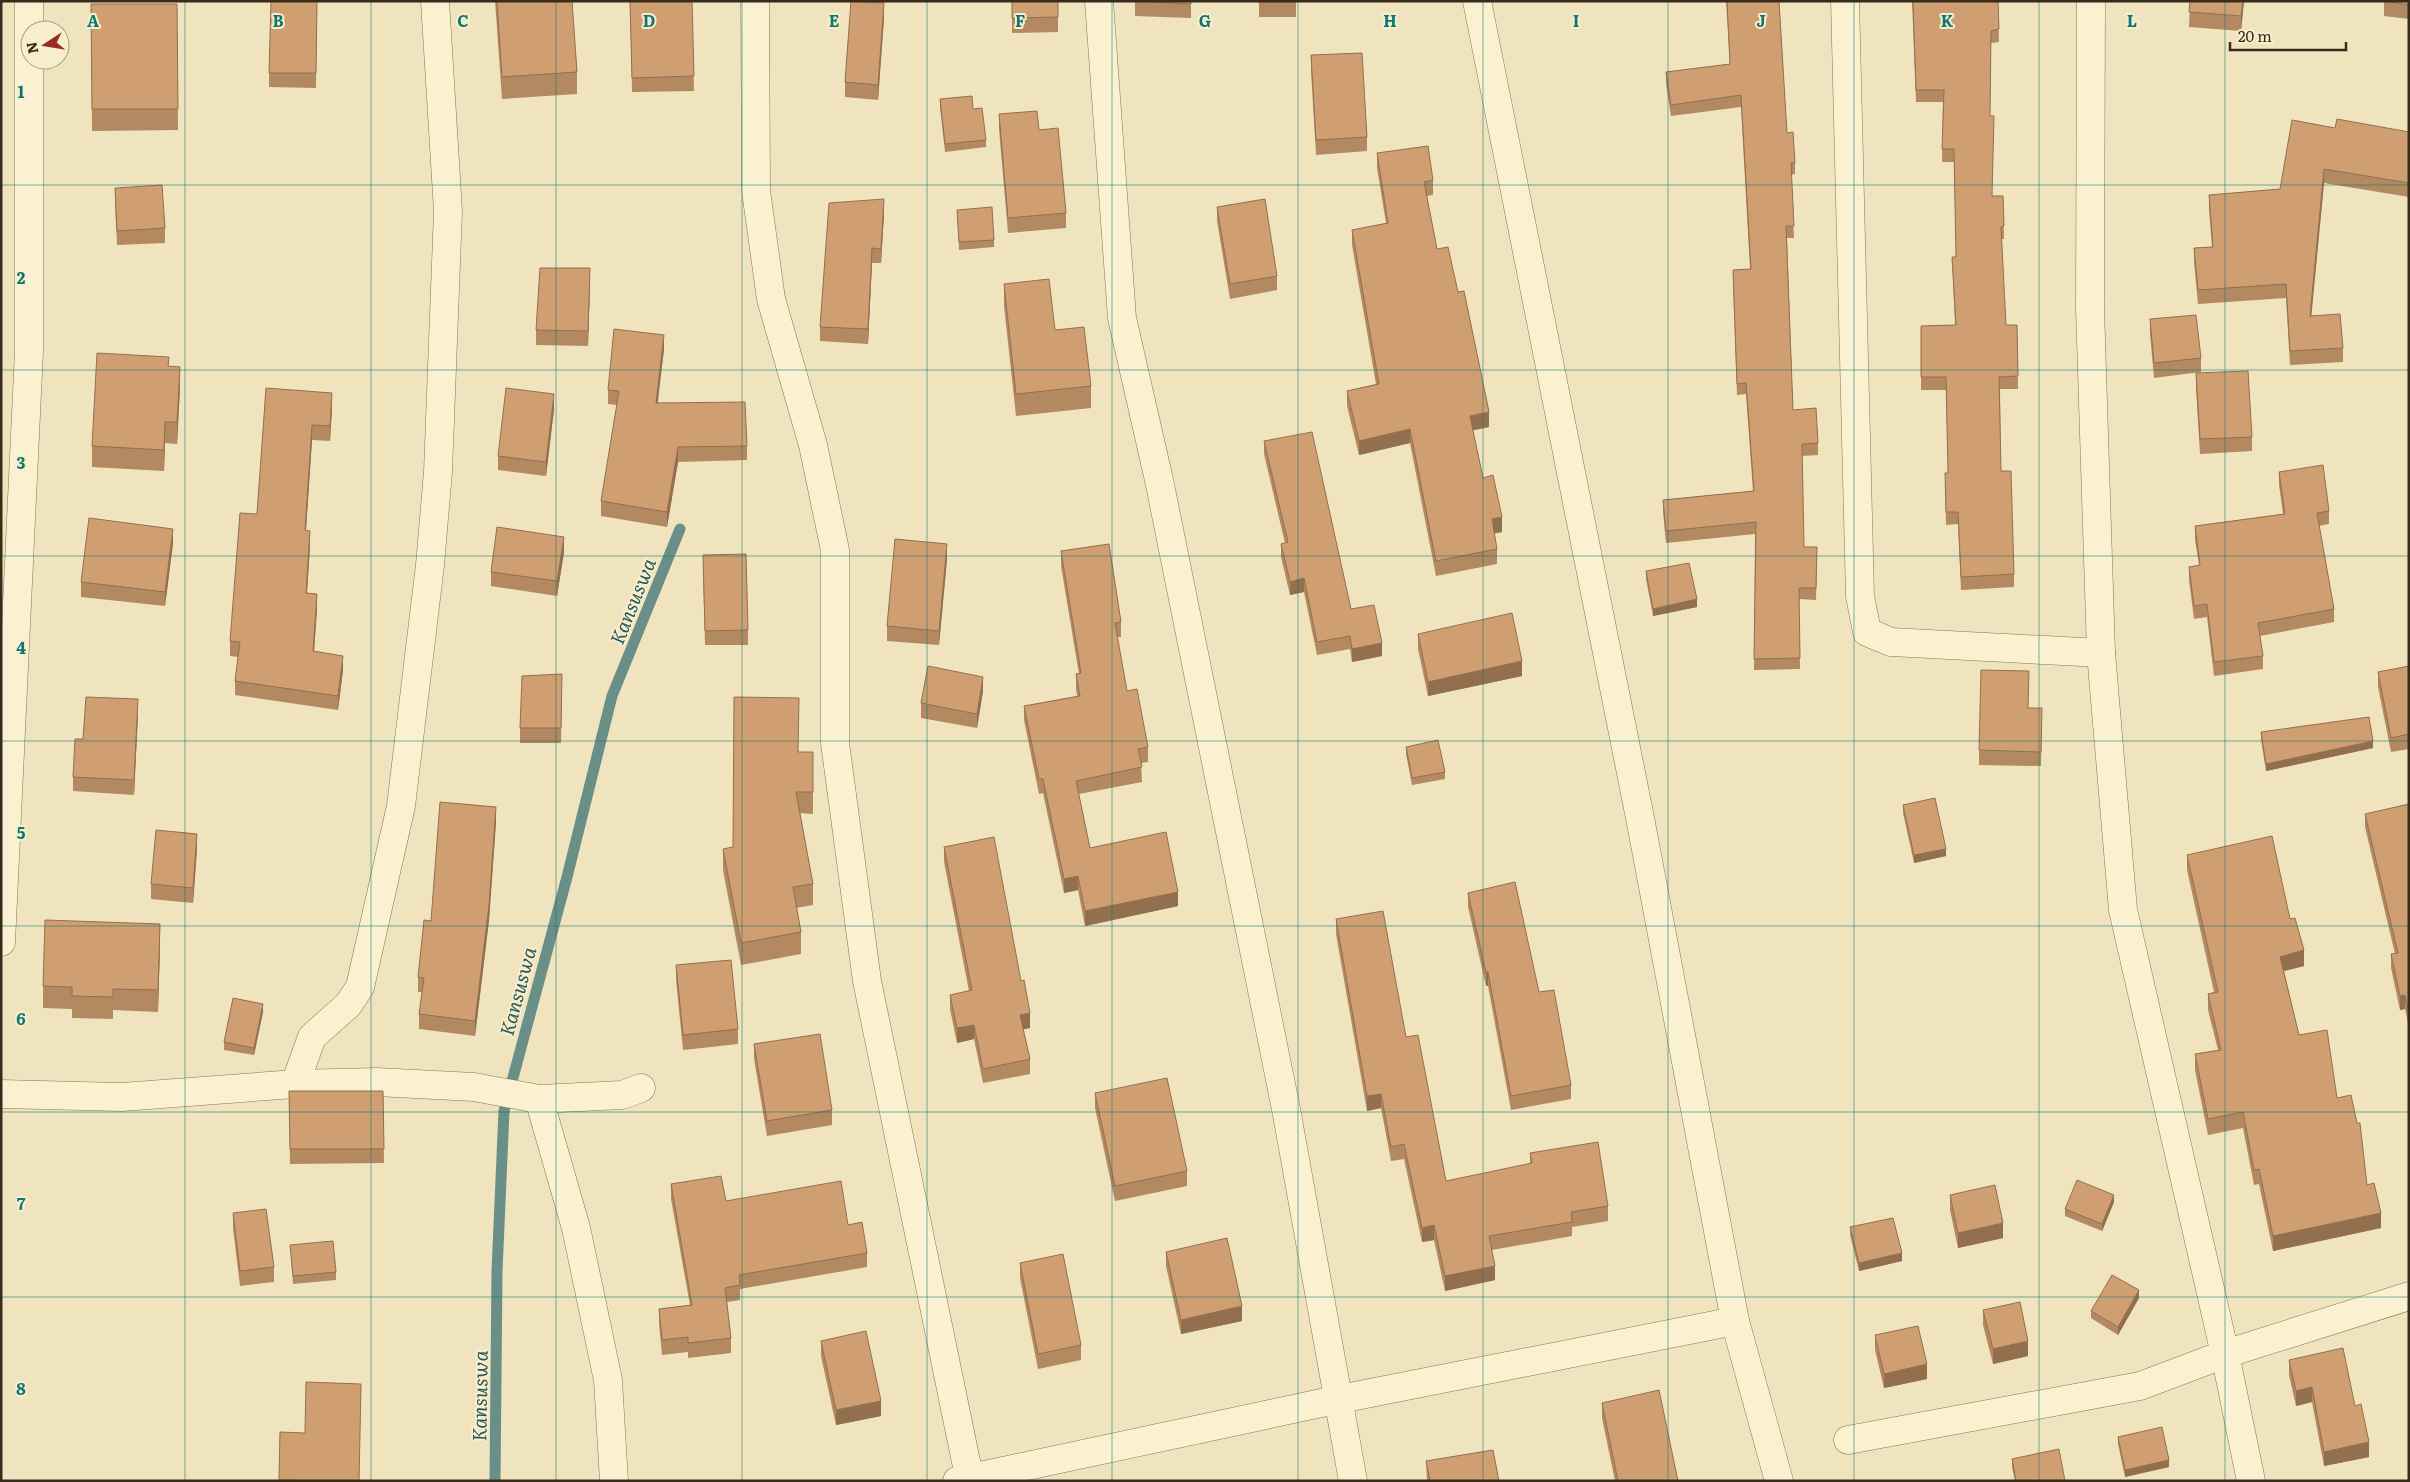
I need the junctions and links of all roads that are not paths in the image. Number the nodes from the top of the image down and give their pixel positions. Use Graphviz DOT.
graph roads {
  1 [pos="29,1"];
  2 [pos="435,1"];
  3 [pos="754,1"];
  4 [pos="1099,1"];
  5 [pos="1478,1"];
  6 [pos="1845,1"];
  7 [pos="2091,1"];
  8 [pos="2102,653"];
  9 [pos="1,942"];
  10 [pos="295,1084"];
  11 [pos="641,1088"];
  12 [pos="1,1094"];
  13 [pos="531,1098"];
  14 [pos="2409,1296"];
  15 [pos="1735,1321"];
  16 [pos="2225,1354"];
  17 [pos="1340,1399"];
  18 [pos="1848,1440"];
  19 [pos="965,1480"];
  20 [pos="614,1481"];
  21 [pos="1353,1481"];
  22 [pos="1779,1481"];
  23 [pos="2251,1481"];
  1 -- 9 [label="street"];
  2 -- 10 [label="street"];
  3 -- 19 [label="street"];
  4 -- 17 [label="street"];
  5 -- 15 [label="street"];
  6 -- 8 [label="street"];
  7 -- 8 [label="street"];
  8 -- 16 [label="street"];
  10 -- 12 [label="street"];
  10 -- 13 [label="street"];
  11 -- 13 [label="street"];
  13 -- 20 [label="street"];
  14 -- 16 [label="street"];
  15 -- 17 [label="street"];
  15 -- 22 [label="street"];
  16 -- 18 [label="street"];
  16 -- 23 [label="street"];
  17 -- 19 [label="street"];
  17 -- 21 [label="street"];
}
